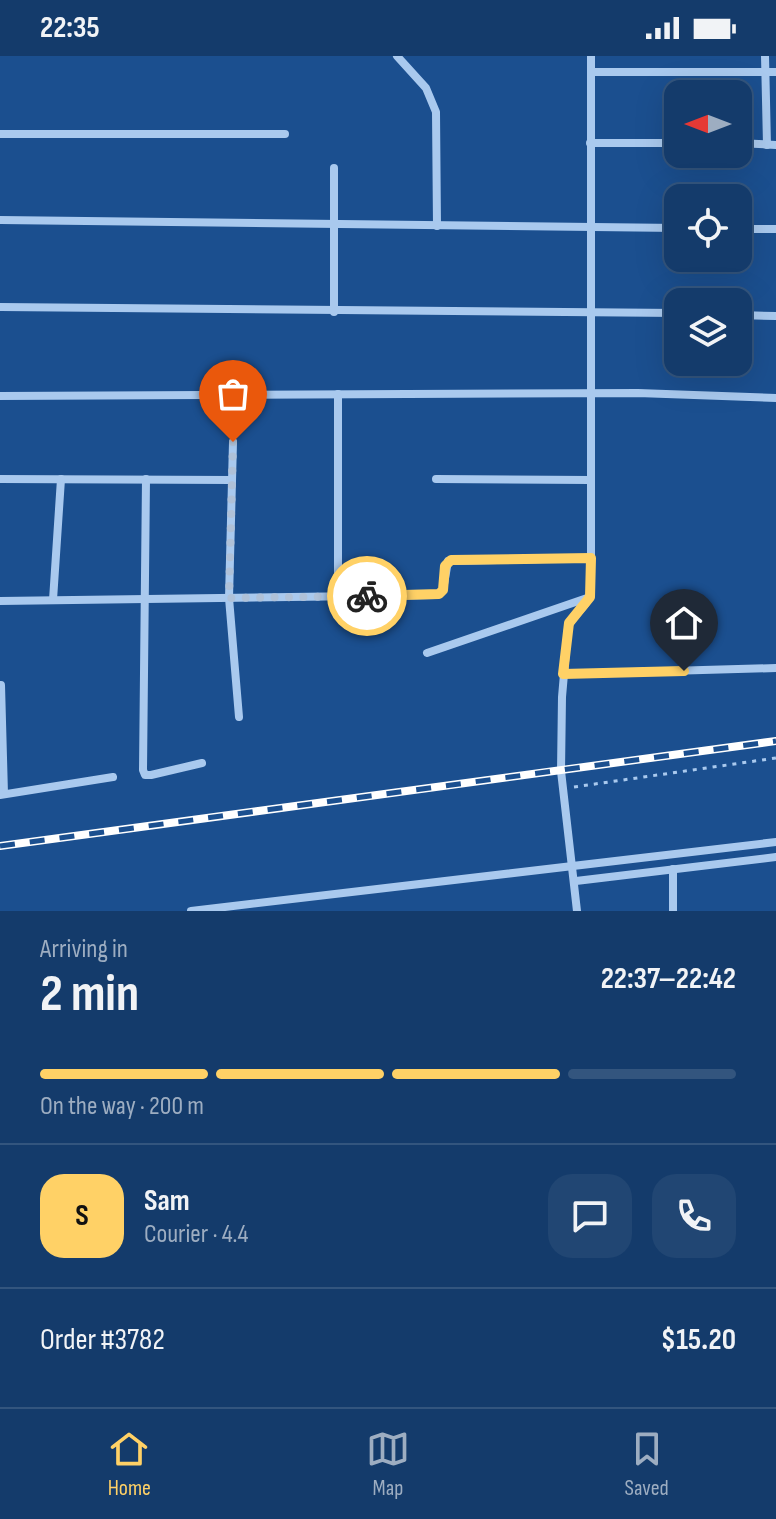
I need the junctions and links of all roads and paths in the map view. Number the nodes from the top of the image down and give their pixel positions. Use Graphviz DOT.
graph roads {
  1 [pos="397,56"];
  2 [pos="591,56"];
  3 [pos="765,56"];
  4 [pos="591,72"];
  5 [pos="765,72"];
  6 [pos="776,72"];
  7 [pos="0,134"];
  8 [pos="285,134"];
  9 [pos="590,143"];
  10 [pos="664,143"];
  11 [pos="752,144"];
  12 [pos="772,145"];
  13 [pos="334,168"];
  14 [pos="0,220"];
  15 [pos="334,224"];
  16 [pos="437,226"];
  17 [pos="590,227"];
  18 [pos="664,228"];
  19 [pos="752,229"];
  20 [pos="776,229"];
  21 [pos="0,307"];
  22 [pos="589,311"];
  23 [pos="334,312"];
  24 [pos="664,313"];
  25 [pos="752,315"];
  26 [pos="776,316"];
  27 [pos="338,394"];
  28 [pos="589,395"];
  29 [pos="0,396"];
  30 [pos="776,398"];
  31 [pos="233,442"];
  32 [pos="0,479"];
  33 [pos="61,479"];
  34 [pos="146,479"];
  35 [pos="436,479"];
  36 [pos="232,480"];
  37 [pos="590,480"];
  38 [pos="591,558"];
  39 [pos="338,597"];
  40 [pos="590,597"];
  41 [pos="229,598"];
  42 [pos="144,599"];
  43 [pos="53,600"];
  44 [pos="0,601"];
  45 [pos="427,653"];
  46 [pos="776,668"];
  47 [pos="563,674"];
  48 [pos="1,685"];
  49 [pos="239,717"];
  50 [pos="776,758"];
  51 [pos="202,763"];
  52 [pos="113,777"];
  53 [pos="565,788"];
  54 [pos="2,795"];
  55 [pos="776,842"];
  56 [pos="776,857"];
  57 [pos="573,866"];
  58 [pos="673,869"];
  59 [pos="576,881"];
  60 [pos="191,911"];
  61 [pos="577,911"];
  62 [pos="673,911"];
  1 -- 16 [label="street"];
  2 -- 4 [label="street"];
  3 -- 5 [label="street"];
  4 -- 5 [label="street"];
  4 -- 9 [label="street"];
  5 -- 6 [label="street"];
  5 -- 12 [label="street"];
  7 -- 8 [label="street"];
  9 -- 10 [label="street"];
  9 -- 17 [label="street"];
  11 -- 12 [label="street"];
  13 -- 15 [label="street"];
  14 -- 15 [label="street"];
  15 -- 16 [label="street"];
  15 -- 23 [label="street"];
  16 -- 17 [label="street"];
  17 -- 18 [label="street"];
  17 -- 22 [label="street"];
  19 -- 20 [label="street"];
  21 -- 23 [label="street"];
  22 -- 23 [label="street"];
  22 -- 24 [label="street"];
  22 -- 28 [label="street"];
  25 -- 26 [label="street"];
  27 -- 28 [label="street"];
  27 -- 29 [label="street"];
  27 -- 39 [label="street"];
  28 -- 30 [label="street"];
  28 -- 37 [label="street"];
  31 -- 36 [label="street"];
  32 -- 33 [label="street"];
  33 -- 34 [label="street"];
  33 -- 43 [label="street"];
  34 -- 36 [label="street"];
  34 -- 42 [label="street"];
  35 -- 37 [label="street"];
  36 -- 41 [label="street"];
  37 -- 38 [label="street"];
  38 -- 39 [label="street"];
  38 -- 40 [label="street"];
  39 -- 41 [label="street"];
  40 -- 45 [label="street"];
  40 -- 47 [label="street"];
  41 -- 42 [label="street"];
  41 -- 49 [label="street"];
  42 -- 43 [label="street"];
  42 -- 51 [label="street"];
  43 -- 44 [label="street"];
  46 -- 47 [label="street"];
  47 -- 53 [label="street"];
  48 -- 54 [label="street"];
  50 -- 53 [label="path"];
  52 -- 54 [label="street"];
  53 -- 57 [label="street"];
  55 -- 57 [label="street"];
  56 -- 58 [label="street"];
  57 -- 59 [label="street"];
  57 -- 60 [label="street"];
  58 -- 59 [label="street"];
  58 -- 62 [label="street"];
  59 -- 61 [label="street"];
}
